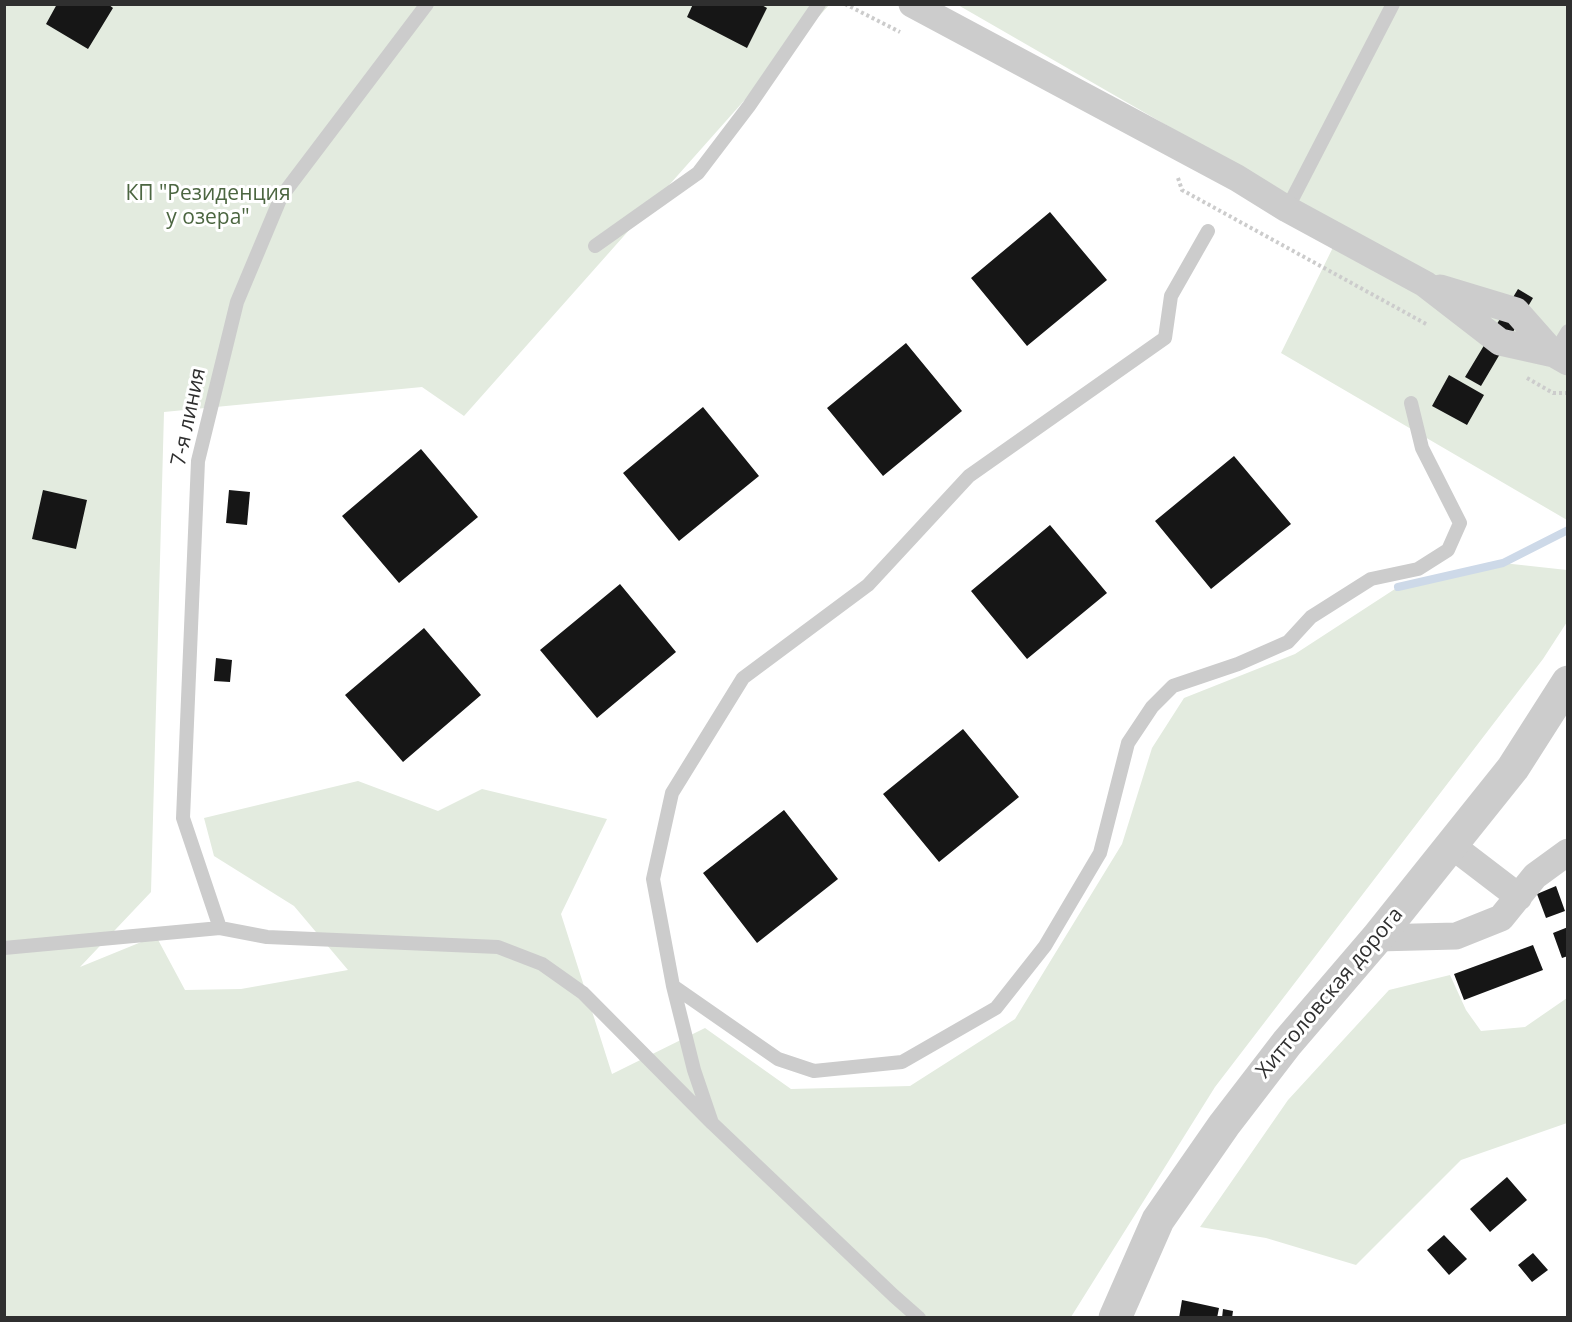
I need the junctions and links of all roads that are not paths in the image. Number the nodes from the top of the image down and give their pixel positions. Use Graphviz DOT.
graph roads {
  1 [pos="427,4"];
  2 [pos="819,4"];
  3 [pos="912,4"];
  4 [pos="1393,4"];
  5 [pos="1287,208"];
  6 [pos="1208,231"];
  7 [pos="596,246"];
  8 [pos="1568,331"];
  9 [pos="1561,358"];
  10 [pos="1411,403"];
  11 [pos="1568,682"];
  12 [pos="1451,845"];
  13 [pos="1568,852"];
  14 [pos="1519,897"];
  15 [pos="220,928"];
  16 [pos="1377,938"];
  17 [pos="4,948"];
  18 [pos="673,986"];
  19 [pos="712,1123"];
  20 [pos="919,1317"];
  21 [pos="1115,1317"];
  1 -- 15 [label="lane, 7-я линия"];
  2 -- 7 [label="lane"];
  3 -- 5 [label="street"];
  4 -- 5 [label="lane"];
  5 -- 9 [label="street"];
  6 -- 18 [label="lane"];
  8 -- 9 [label="lane"];
  10 -- 18 [label="lane"];
  11 -- 12 [label="street, Хиттоловская дорога"];
  12 -- 14 [label="street"];
  12 -- 16 [label="street, Хиттоловская дорога"];
  13 -- 14 [label="street"];
  14 -- 16 [label="street"];
  15 -- 17 [label="lane"];
  15 -- 19 [label="lane"];
  16 -- 21 [label="street, Хиттоловская дорога"];
  18 -- 19 [label="lane"];
  19 -- 20 [label="lane"];
}
